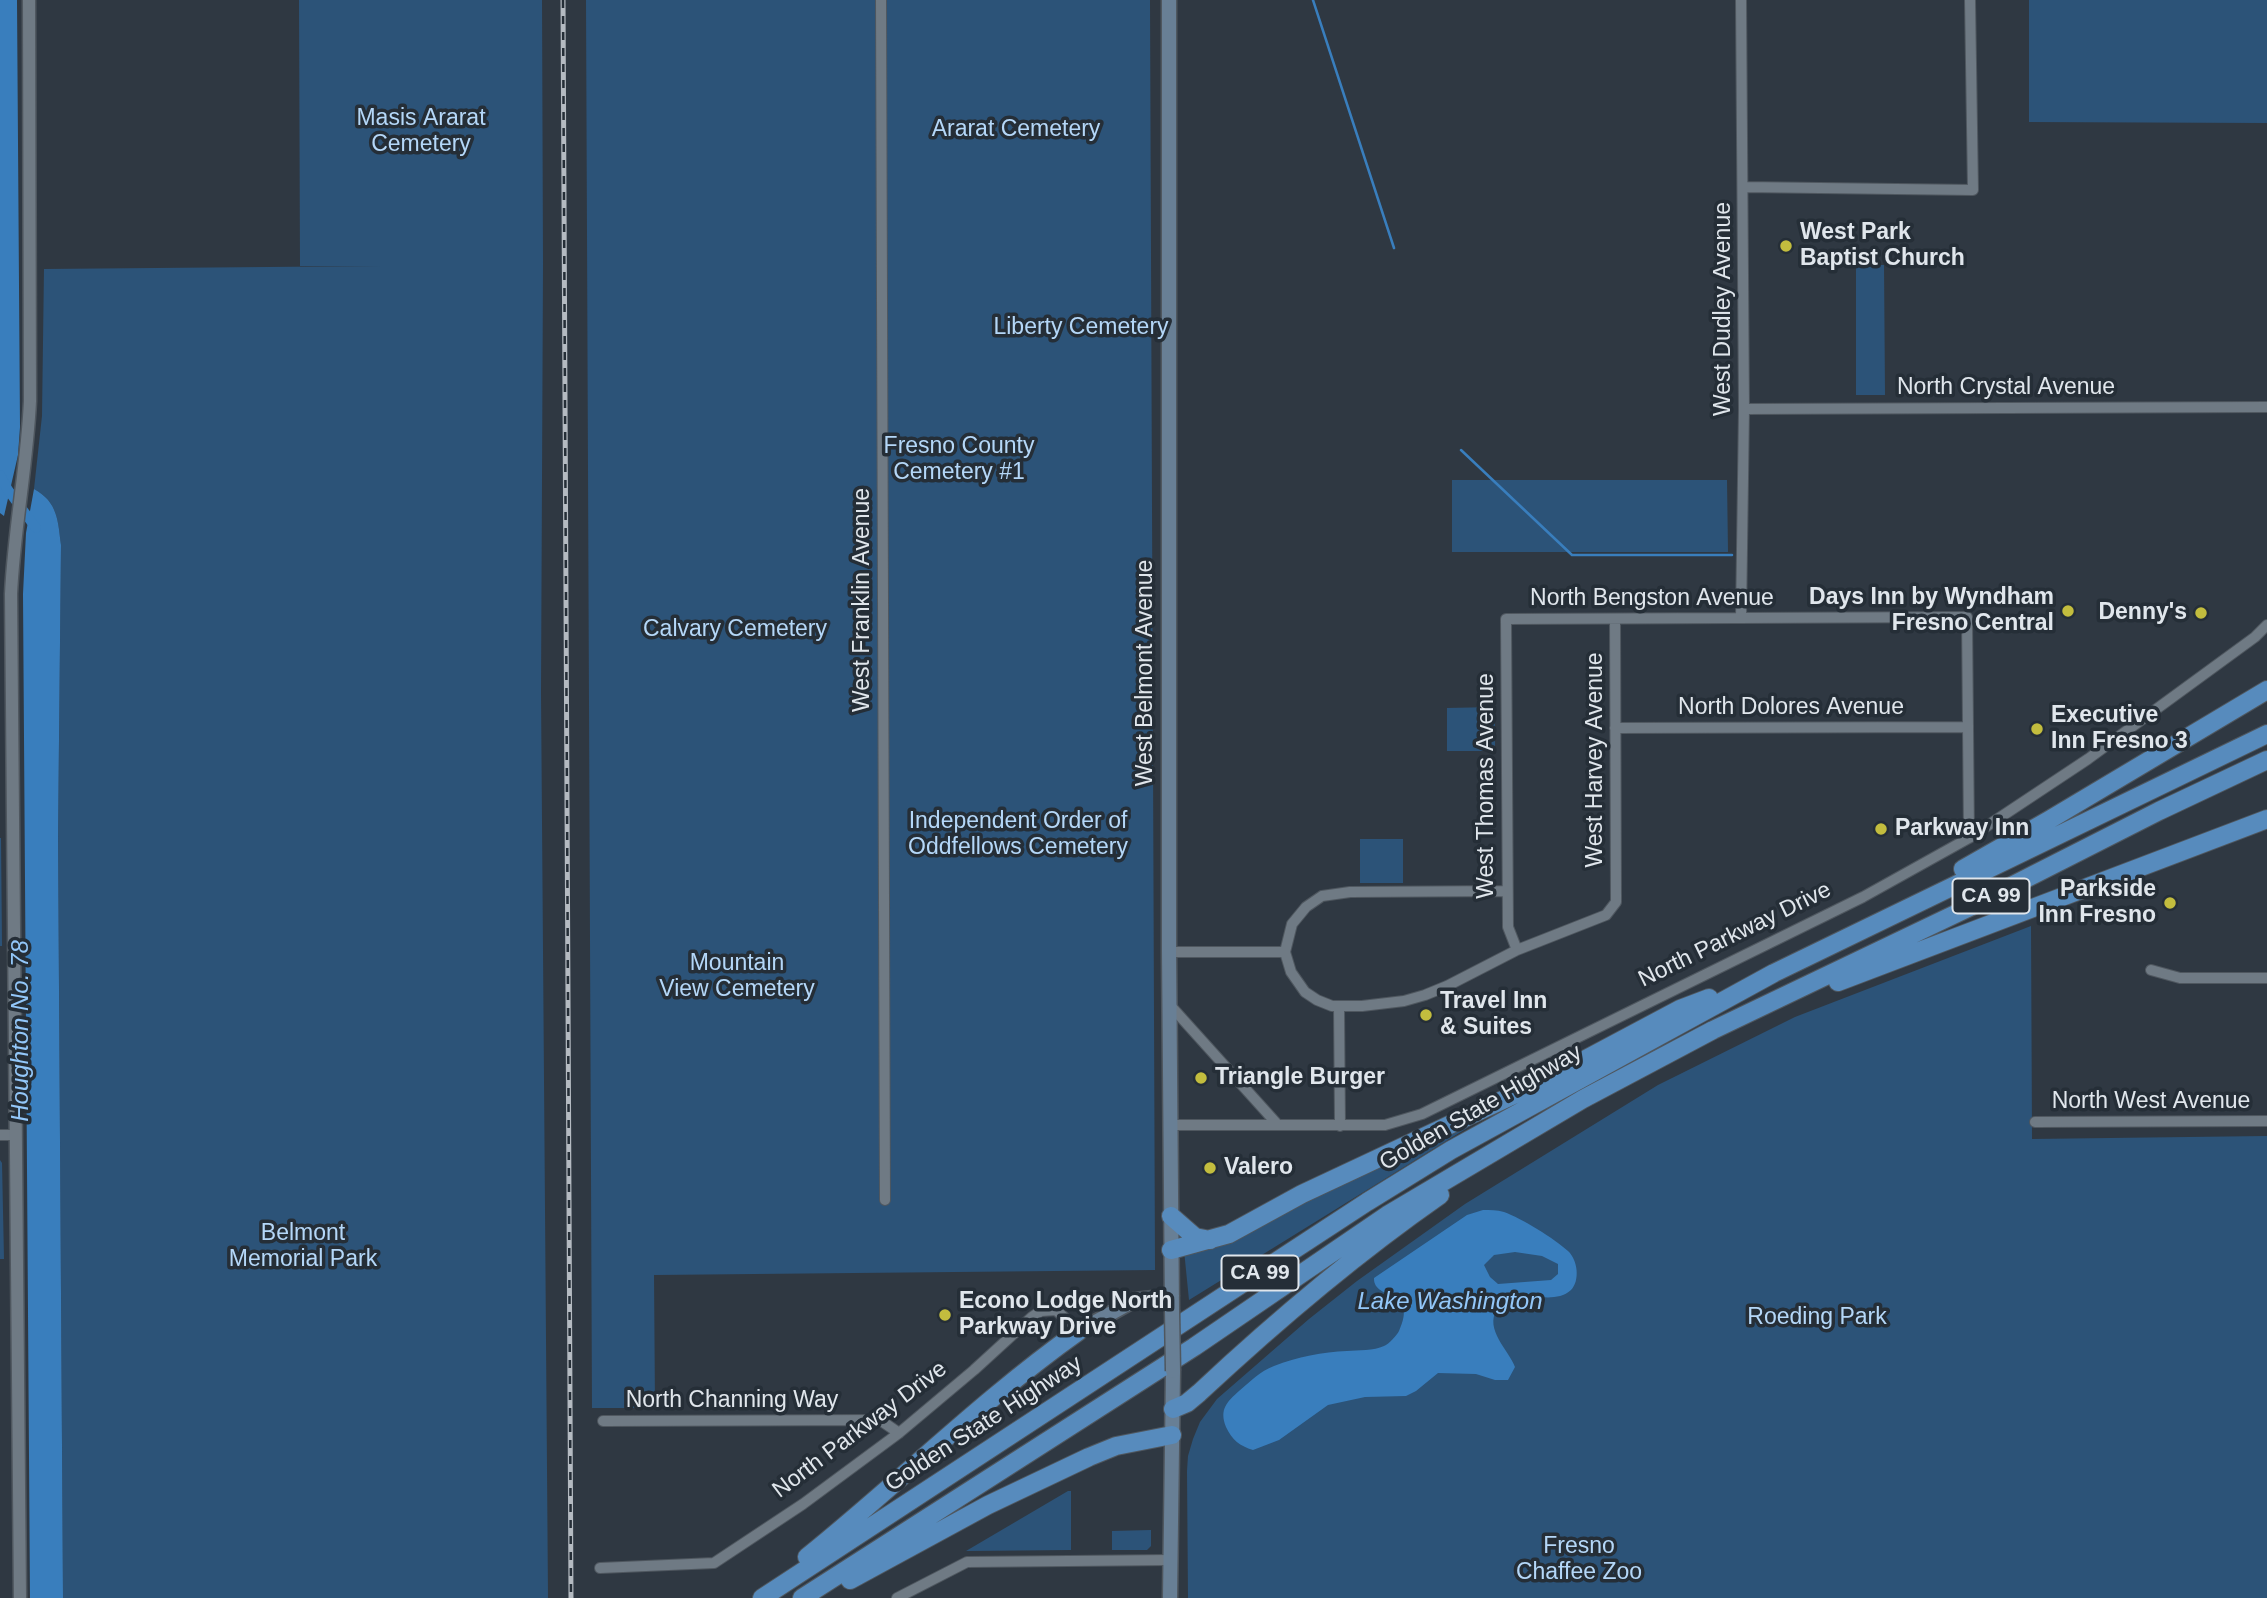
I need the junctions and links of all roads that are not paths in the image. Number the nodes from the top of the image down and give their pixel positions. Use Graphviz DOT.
graph roads {
  1 [pos="29,0"];
  2 [pos="881,0"];
  3 [pos="1169,0"];
  4 [pos="1741,0"];
  5 [pos="1970,0"];
  6 [pos="1742,187"];
  7 [pos="2267,407"];
  8 [pos="1744,409"];
  9 [pos="1741,618"];
  10 [pos="1615,619"];
  11 [pos="1506,620"];
  12 [pos="2265,628"];
  13 [pos="2267,690"];
  14 [pos="1968,727"];
  15 [pos="1615,728"];
  16 [pos="2267,734"];
  17 [pos="2267,760"];
  18 [pos="2267,819"];
  19 [pos="1969,838"];
  20 [pos="1507,891"];
  21 [pos="1924,900"];
  22 [pos="1517,950"];
  23 [pos="1169,952"];
  24 [pos="1285,952"];
  25 [pos="2151,970"];
  26 [pos="1774,973"];
  27 [pos="2267,978"];
  28 [pos="1169,1003"];
  29 [pos="1339,1007"];
  30 [pos="1713,1030"];
  31 [pos="2267,1121"];
  32 [pos="2035,1122"];
  33 [pos="1170,1125"];
  34 [pos="1278,1125"];
  35 [pos="1340,1126"];
  36 [pos="0,1135"];
  37 [pos="15,1135"];
  38 [pos="1503,1146"];
  39 [pos="885,1200"];
  40 [pos="1171,1216"];
  41 [pos="1210,1240"];
  42 [pos="1171,1250"];
  43 [pos="1172,1303"];
  44 [pos="1079,1331"];
  45 [pos="1173,1409"];
  46 [pos="603,1421"];
  47 [pos="899,1433"];
  48 [pos="1172,1435"];
  49 [pos="1170,1560"];
  50 [pos="600,1568"];
  51 [pos="20,1598"];
  52 [pos="759,1598"];
  53 [pos="802,1598"];
  54 [pos="816,1598"];
  55 [pos="897,1598"];
  56 [pos="1170,1598"];
  1 -- 37 [label="street"];
  2 -- 39 [label="street, West Franklin Avenue"];
  3 -- 23 [label="main road, West Belmont Avenue"];
  4 -- 6 [label="street, West Dudley Avenue"];
  5 -- 6 [label="street"];
  6 -- 8 [label="street, West Dudley Avenue"];
  7 -- 8 [label="street, North Crystal Avenue"];
  8 -- 9 [label="street, West Dudley Avenue"];
  9 -- 10 [label="street, North Bengston Avenue"];
  9 -- 14 [label="street, North Bengston Avenue"];
  10 -- 11 [label="street, North Bengston Avenue"];
  10 -- 15 [label="street, West Harvey Avenue"];
  11 -- 20 [label="street, West Thomas Avenue"];
  12 -- 19 [label="street, North Parkway Drive"];
  13 -- 21 [label="highway"];
  14 -- 15 [label="street, North Dolores Avenue"];
  14 -- 19 [label="street"];
  15 -- 22 [label="street, West Harvey Avenue"];
  16 -- 21 [label="highway, Golden State Highway / CA 99"];
  17 -- 30 [label="highway, Golden State Highway / CA 99"];
  18 -- 30 [label="highway"];
  19 -- 35 [label="street, North Parkway Drive"];
  20 -- 22 [label="street, West Thomas Avenue"];
  20 -- 24 [label="street"];
  21 -- 26 [label="highway, Golden State Highway / CA 99"];
  22 -- 29 [label="street"];
  23 -- 24 [label="street"];
  23 -- 28 [label="main road, West Belmont Avenue"];
  24 -- 29 [label="street"];
  25 -- 27 [label="street"];
  26 -- 41 [label="highway"];
  26 -- 52 [label="highway, Golden State Highway / CA 99"];
  28 -- 33 [label="main road, West Belmont Avenue"];
  28 -- 34 [label="street"];
  29 -- 35 [label="street"];
  30 -- 38 [label="highway, Golden State Highway / CA 99"];
  31 -- 32 [label="street, North West Avenue"];
  33 -- 34 [label="street, North Parkway Drive"];
  33 -- 40 [label="main road, West Belmont Avenue"];
  34 -- 35 [label="street, North Parkway Drive"];
  36 -- 37 [label="street"];
  37 -- 51 [label="street"];
  38 -- 45 [label="highway"];
  38 -- 53 [label="highway, Golden State Highway / CA 99"];
  40 -- 41 [label="highway"];
  40 -- 42 [label="main road, West Belmont Avenue"];
  41 -- 42 [label="highway"];
  42 -- 43 [label="main road, West Belmont Avenue"];
  43 -- 44 [label="main road"];
  43 -- 45 [label="main road, West Belmont Avenue, bridge"];
  44 -- 47 [label="street, North Parkway Drive"];
  44 -- 52 [label="highway"];
  45 -- 48 [label="main road, West Belmont Avenue"];
  46 -- 47 [label="street, North Channing Way"];
  47 -- 50 [label="street, North Parkway Drive"];
  48 -- 49 [label="main road, West Belmont Avenue"];
  48 -- 54 [label="highway"];
  49 -- 55 [label="street"];
  49 -- 56 [label="main road, West Belmont Avenue"];
}
